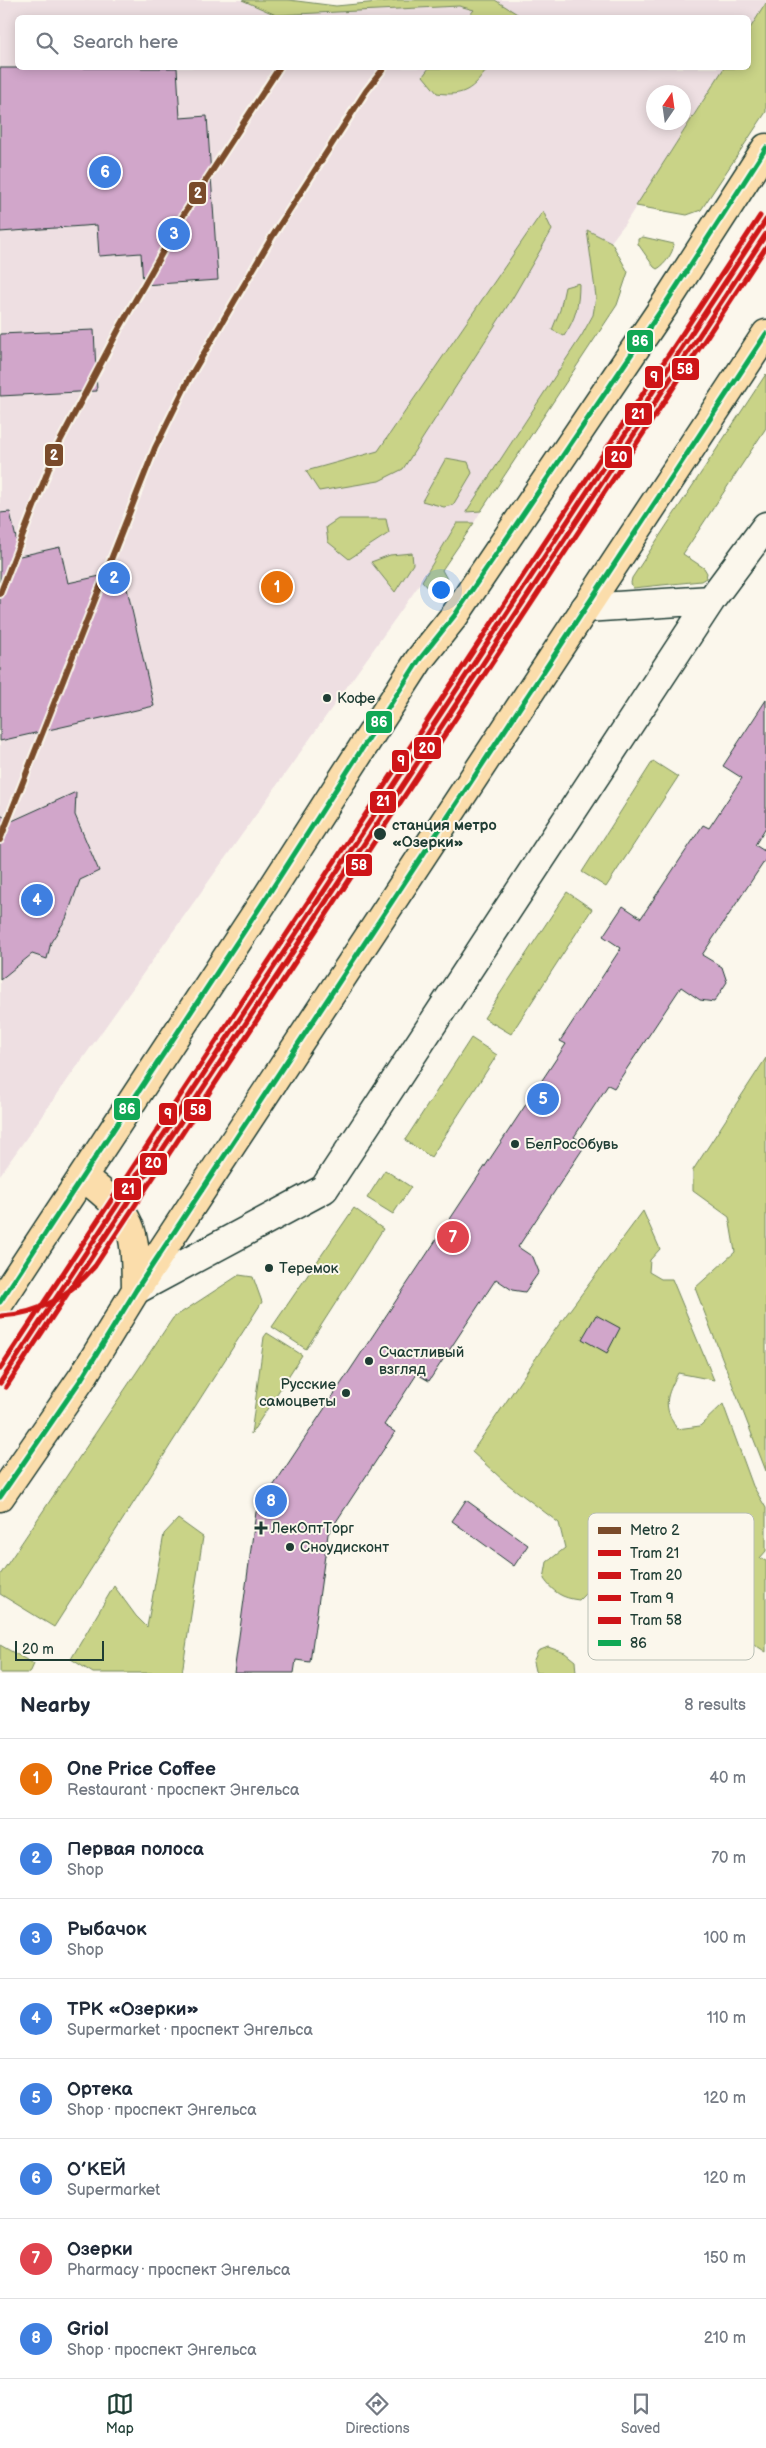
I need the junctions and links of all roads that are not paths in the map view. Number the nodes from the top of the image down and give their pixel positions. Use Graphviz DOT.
graph roads {
  1 [pos="766,148"];
  2 [pos="766,334"];
  3 [pos="766,526"];
  4 [pos="711,600"];
  5 [pos="585,608"];
  6 [pos="82,1177"];
  7 [pos="136,1290"];
  8 [pos="0,1302"];
  9 [pos="0,1497"];
  1 -- 6 [label="main road"];
  2 -- 5 [label="main road"];
  3 -- 4 [label="street"];
  4 -- 5 [label="street"];
  4 -- 7 [label="street"];
  5 -- 7 [label="main road"];
  6 -- 7 [label="main road"];
  6 -- 8 [label="main road"];
  7 -- 9 [label="main road"];
}
